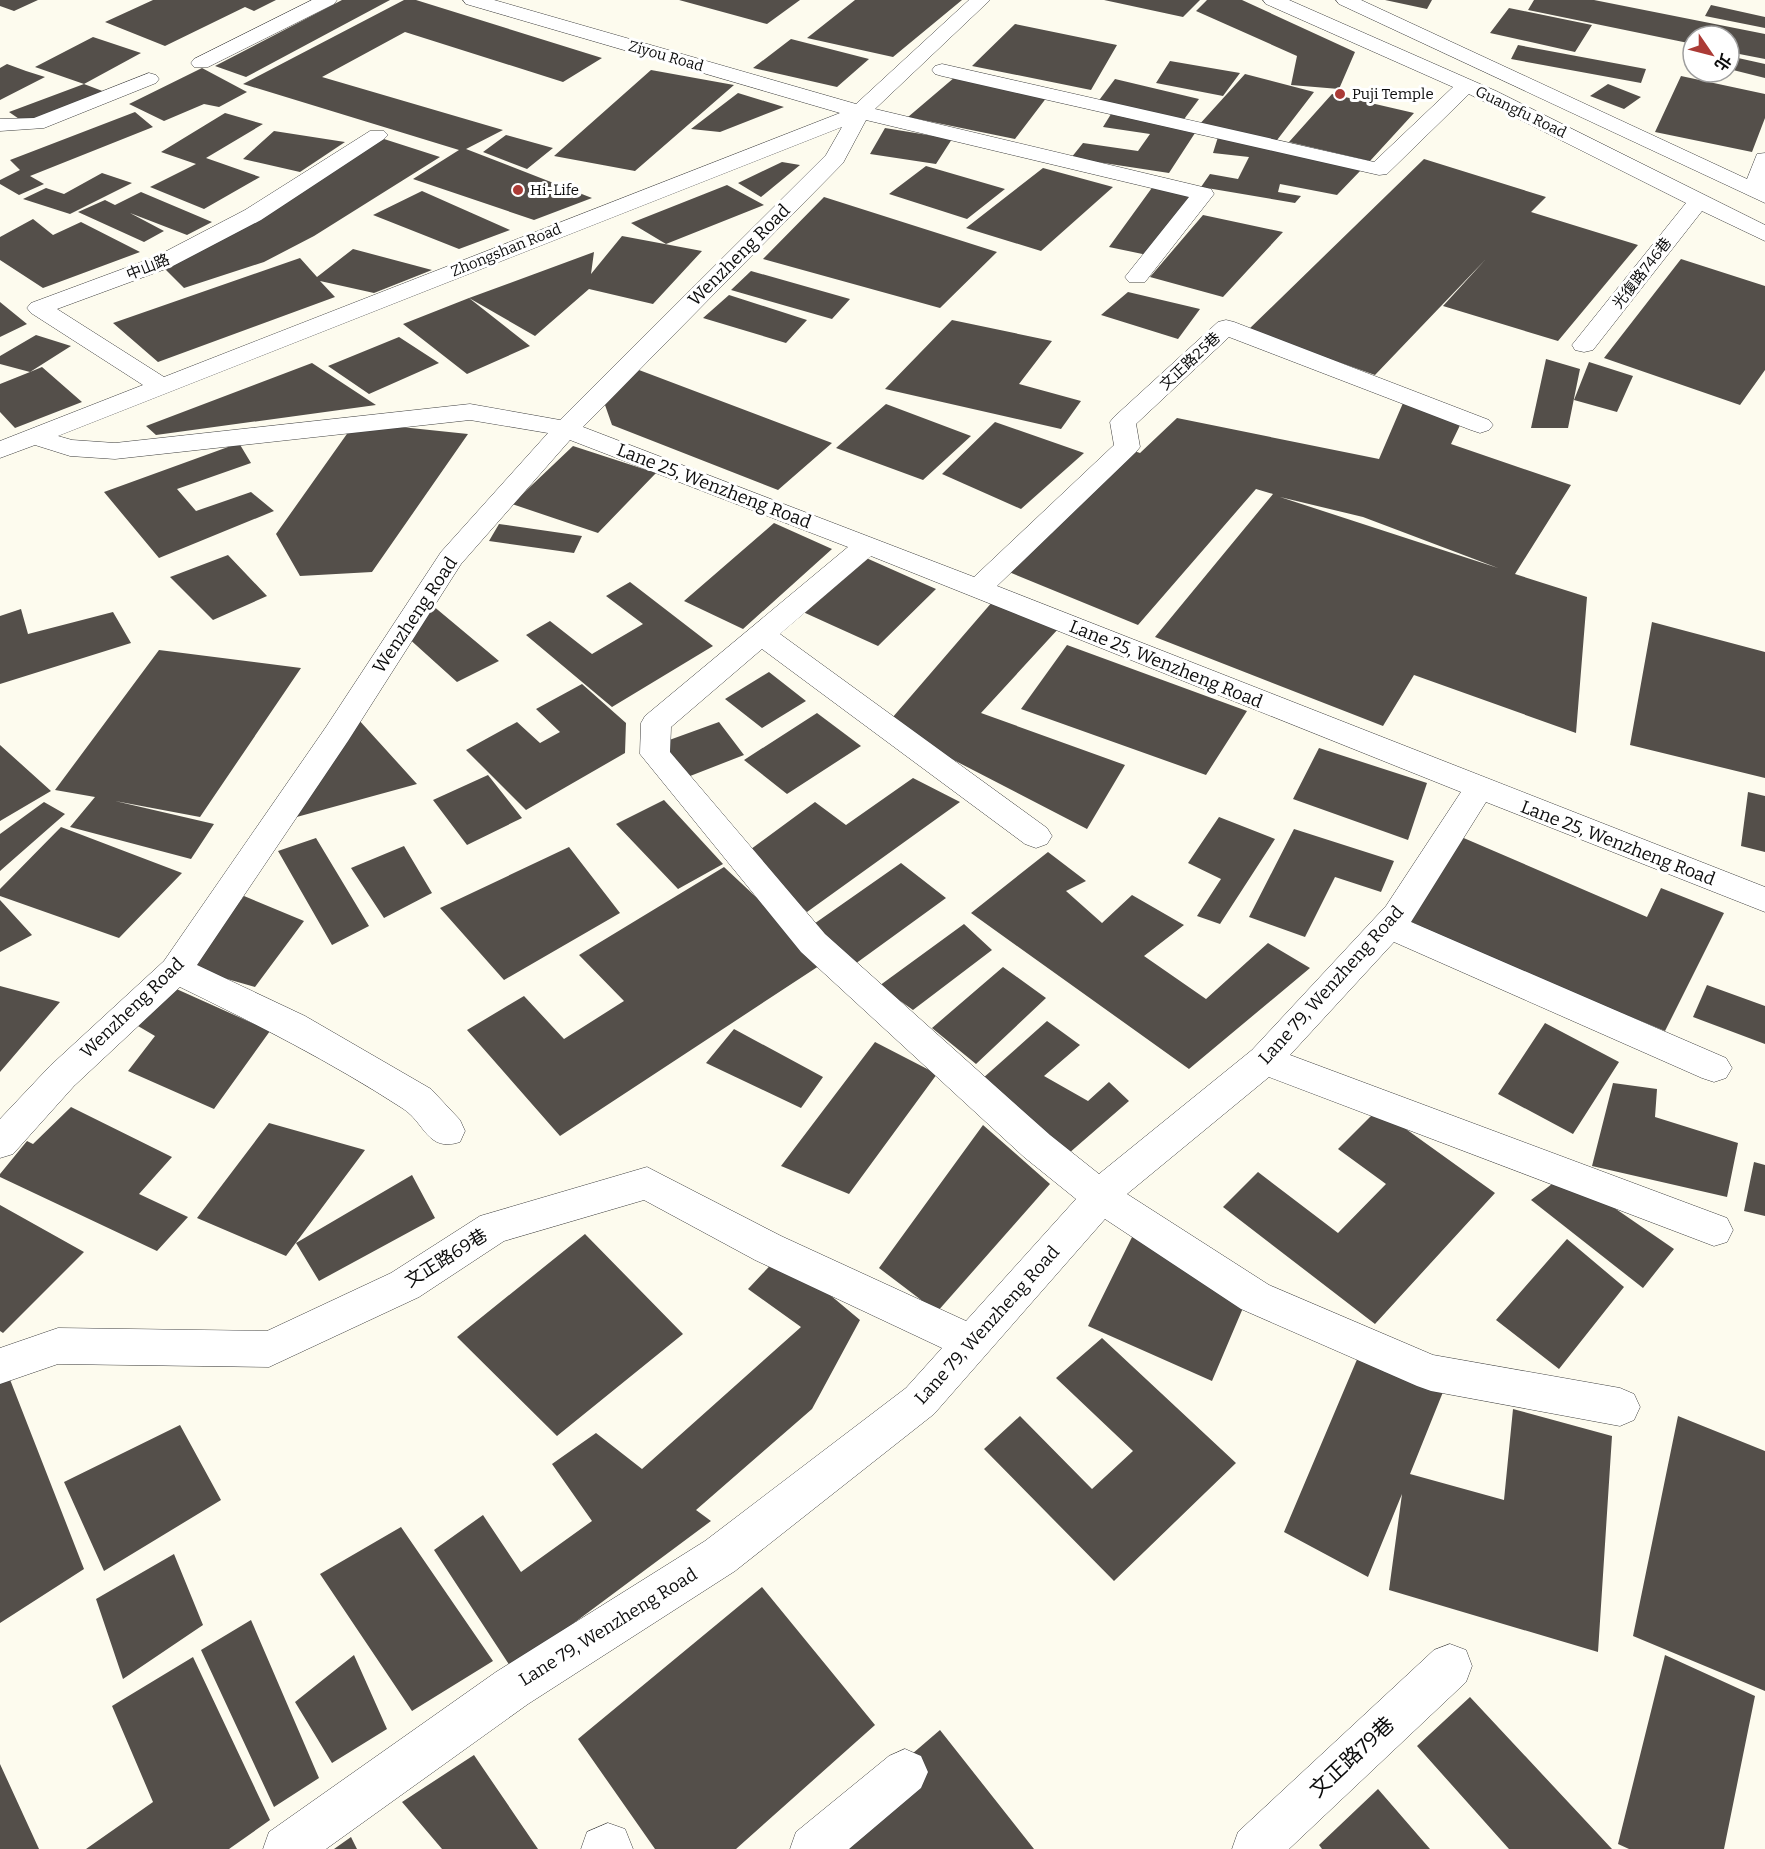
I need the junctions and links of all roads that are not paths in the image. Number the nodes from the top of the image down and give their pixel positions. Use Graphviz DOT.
graph roads {
  1 [pos="327,0"];
  2 [pos="472,0"];
  3 [pos="980,0"];
  4 [pos="1273,0"];
  5 [pos="1346,0"];
  6 [pos="201,63"];
  7 [pos="942,70"];
  8 [pos="149,79"];
  9 [pos="1467,85"];
  10 [pos="860,112"];
  11 [pos="0,125"];
  12 [pos="377,135"];
  13 [pos="1765,159"];
  14 [pos="1759,193"];
  15 [pos="1699,201"];
  16 [pos="1765,234"];
  17 [pos="1137,277"];
  18 [pos="1584,345"];
  19 [pos="164,387"];
  20 [pos="1480,425"];
  21 [pos="566,429"];
  22 [pos="35,437"];
  23 [pos="0,450"];
  24 [pos="868,545"];
  25 [pos="977,589"];
  26 [pos="761,634"];
  27 [pos="1479,788"];
  28 [pos="1036,836"];
  29 [pos="1765,900"];
  30 [pos="1389,926"];
  31 [pos="176,970"];
  32 [pos="1264,1060"];
  33 [pos="1714,1068"];
  34 [pos="447,1131"];
  35 [pos="0,1143"];
  36 [pos="1101,1197"];
  37 [pos="1714,1230"];
  38 [pos="972,1343"];
  39 [pos="0,1366"];
  40 [pos="1620,1407"];
  41 [pos="1450,1666"];
  42 [pos="905,1772"];
  43 [pos="286,1849"];
  44 [pos="604,1849"];
  45 [pos="610,1849"];
  46 [pos="813,1849"];
  47 [pos="1255,1849"];
  1 -- 6 [label="street"];
  2 -- 10 [label="street, Ziyou Road"];
  3 -- 10 [label="street, Zhongshan Road"];
  4 -- 9 [label="street, Guangfu Road"];
  5 -- 14 [label="street, Guangfu Road"];
  7 -- 9 [label="street"];
  8 -- 11 [label="street"];
  9 -- 15 [label="street, Guangfu Road"];
  10 -- 17 [label="street, Ziyou Road"];
  10 -- 19 [label="street, Zhongshan Road"];
  10 -- 21 [label="street, Wenzheng Road"];
  12 -- 19 [label="street, 中山路"];
  13 -- 14 [label="street"];
  15 -- 16 [label="street, Guangfu Road"];
  15 -- 18 [label="street, 光復路746巷"];
  19 -- 22 [label="street, Zhongshan Road"];
  20 -- 25 [label="street, 文正路25巷"];
  21 -- 22 [label="street, Lane 25, Wenzheng Road"];
  21 -- 24 [label="street, Lane 25, Wenzheng Road"];
  21 -- 31 [label="street, Wenzheng Road"];
  22 -- 23 [label="street, Zhongshan Road"];
  24 -- 25 [label="street, Lane 25, Wenzheng Road"];
  24 -- 26 [label="street"];
  25 -- 27 [label="street, Lane 25, Wenzheng Road"];
  26 -- 28 [label="street"];
  26 -- 36 [label="street"];
  27 -- 29 [label="street, Lane 25, Wenzheng Road"];
  27 -- 30 [label="street, Lane 79, Wenzheng Road"];
  30 -- 32 [label="street, Lane 79, Wenzheng Road"];
  30 -- 33 [label="street"];
  31 -- 34 [label="street"];
  31 -- 35 [label="street, Wenzheng Road"];
  32 -- 36 [label="street, Lane 79, Wenzheng Road"];
  32 -- 37 [label="street"];
  36 -- 38 [label="street, Lane 79, Wenzheng Road"];
  36 -- 40 [label="street"];
  38 -- 39 [label="street, 文正路69巷"];
  38 -- 43 [label="street, Lane 79, Wenzheng Road"];
  41 -- 47 [label="street, 文正路79巷"];
  42 -- 46 [label="street"];
  44 -- 45 [label="street"];
}
